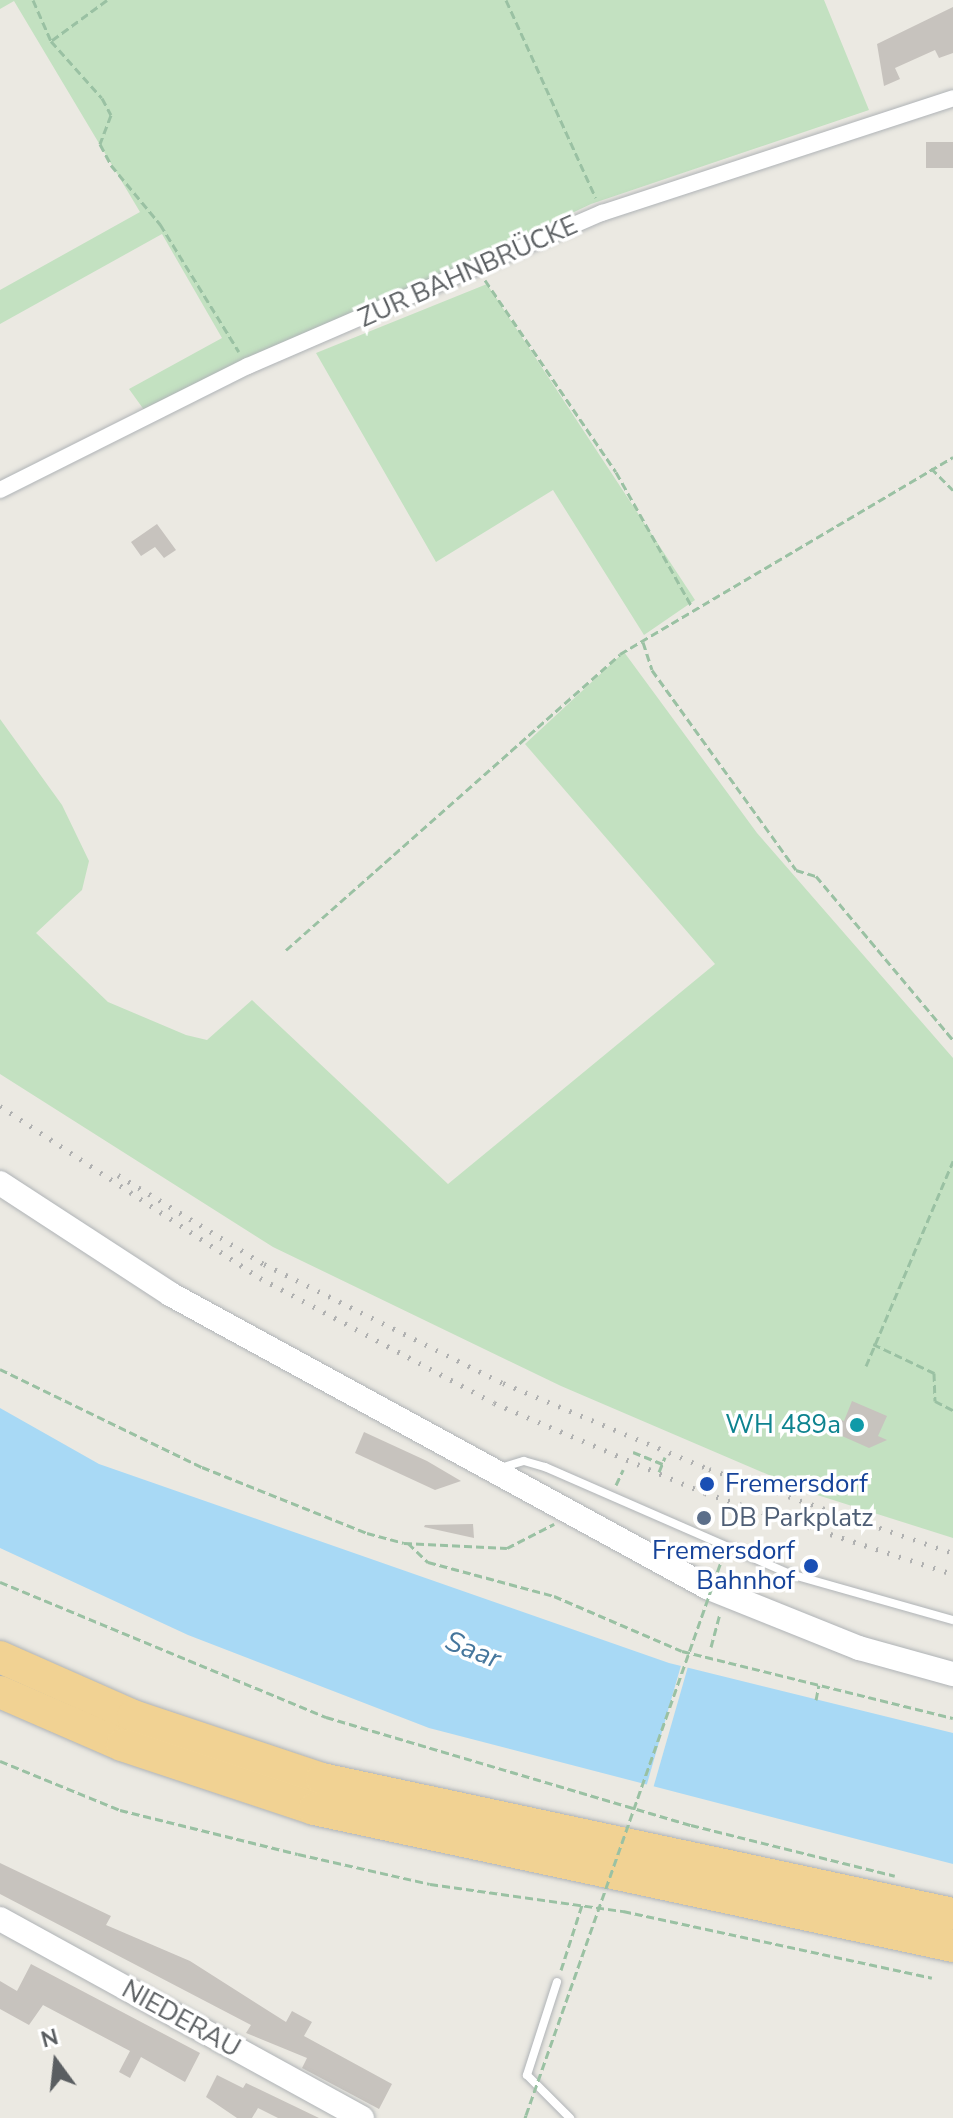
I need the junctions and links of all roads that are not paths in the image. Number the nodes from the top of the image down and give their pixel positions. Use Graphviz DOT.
graph roads {
  1 [pos="953,99"];
  2 [pos="0,490"];
  3 [pos="0,1183"];
  4 [pos="494,1471"];
  5 [pos="953,1620"];
  6 [pos="0,1657"];
  7 [pos="953,1674"];
  8 [pos="0,1692"];
  9 [pos="953,1914"];
  10 [pos="0,1919"];
  11 [pos="953,1946"];
  12 [pos="557,1982"];
  13 [pos="362,2118"];
  14 [pos="570,2118"];
  1 -- 2 [label="street, ZUR BAHNBRÜCKE"];
  3 -- 4 [label="main road"];
  4 -- 5 [label="lane"];
  4 -- 7 [label="main road"];
  6 -- 9 [label="highway"];
  8 -- 11 [label="highway"];
  10 -- 13 [label="main road, NIEDERAU"];
  12 -- 14 [label="lane"];
}
